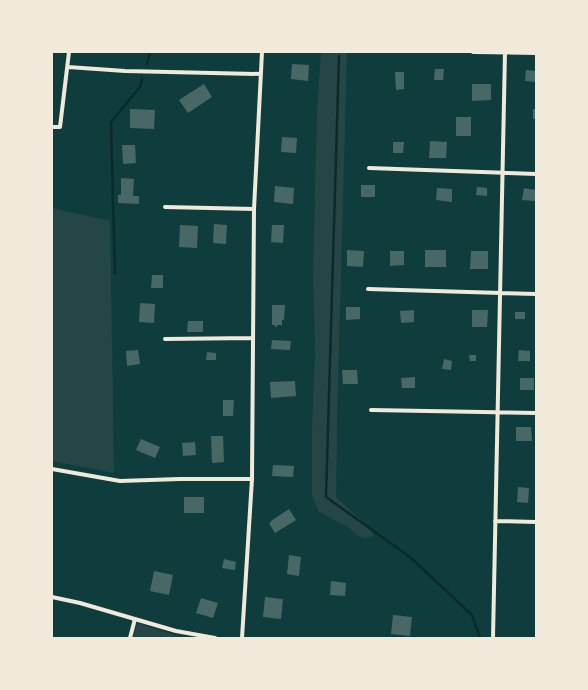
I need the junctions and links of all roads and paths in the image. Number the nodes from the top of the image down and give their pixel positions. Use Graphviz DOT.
graph roads {
  1 [pos="70,52"];
  2 [pos="262,52"];
  3 [pos="473,52"];
  4 [pos="505,52"];
  5 [pos="536,54"];
  6 [pos="68,68"];
  7 [pos="261,74"];
  8 [pos="52,126"];
  9 [pos="369,168"];
  10 [pos="503,173"];
  11 [pos="536,174"];
  12 [pos="165,207"];
  13 [pos="254,209"];
  14 [pos="368,289"];
  15 [pos="500,293"];
  16 [pos="536,294"];
  17 [pos="165,338"];
  18 [pos="252,338"];
  19 [pos="371,410"];
  20 [pos="498,412"];
  21 [pos="536,413"];
  22 [pos="52,469"];
  23 [pos="252,479"];
  24 [pos="495,521"];
  25 [pos="536,522"];
  26 [pos="52,597"];
  27 [pos="135,619"];
  28 [pos="190,636"];
  29 [pos="130,638"];
  30 [pos="215,638"];
  31 [pos="242,638"];
  32 [pos="493,638"];
  1 -- 6 [label="street"];
  2 -- 7 [label="street"];
  3 -- 4 [label="street"];
  4 -- 5 [label="street"];
  4 -- 10 [label="street"];
  6 -- 7 [label="street"];
  6 -- 8 [label="street"];
  7 -- 13 [label="street"];
  9 -- 10 [label="street"];
  10 -- 11 [label="street"];
  10 -- 15 [label="street"];
  12 -- 13 [label="street"];
  13 -- 18 [label="street"];
  14 -- 15 [label="street"];
  15 -- 16 [label="street"];
  15 -- 20 [label="street"];
  17 -- 18 [label="street"];
  18 -- 23 [label="street"];
  19 -- 20 [label="street"];
  20 -- 21 [label="street"];
  20 -- 24 [label="street"];
  22 -- 23 [label="street"];
  23 -- 31 [label="street"];
  24 -- 25 [label="street"];
  24 -- 32 [label="street"];
  26 -- 27 [label="street"];
  27 -- 28 [label="street"];
  27 -- 29 [label="street"];
  28 -- 30 [label="street"];
}
